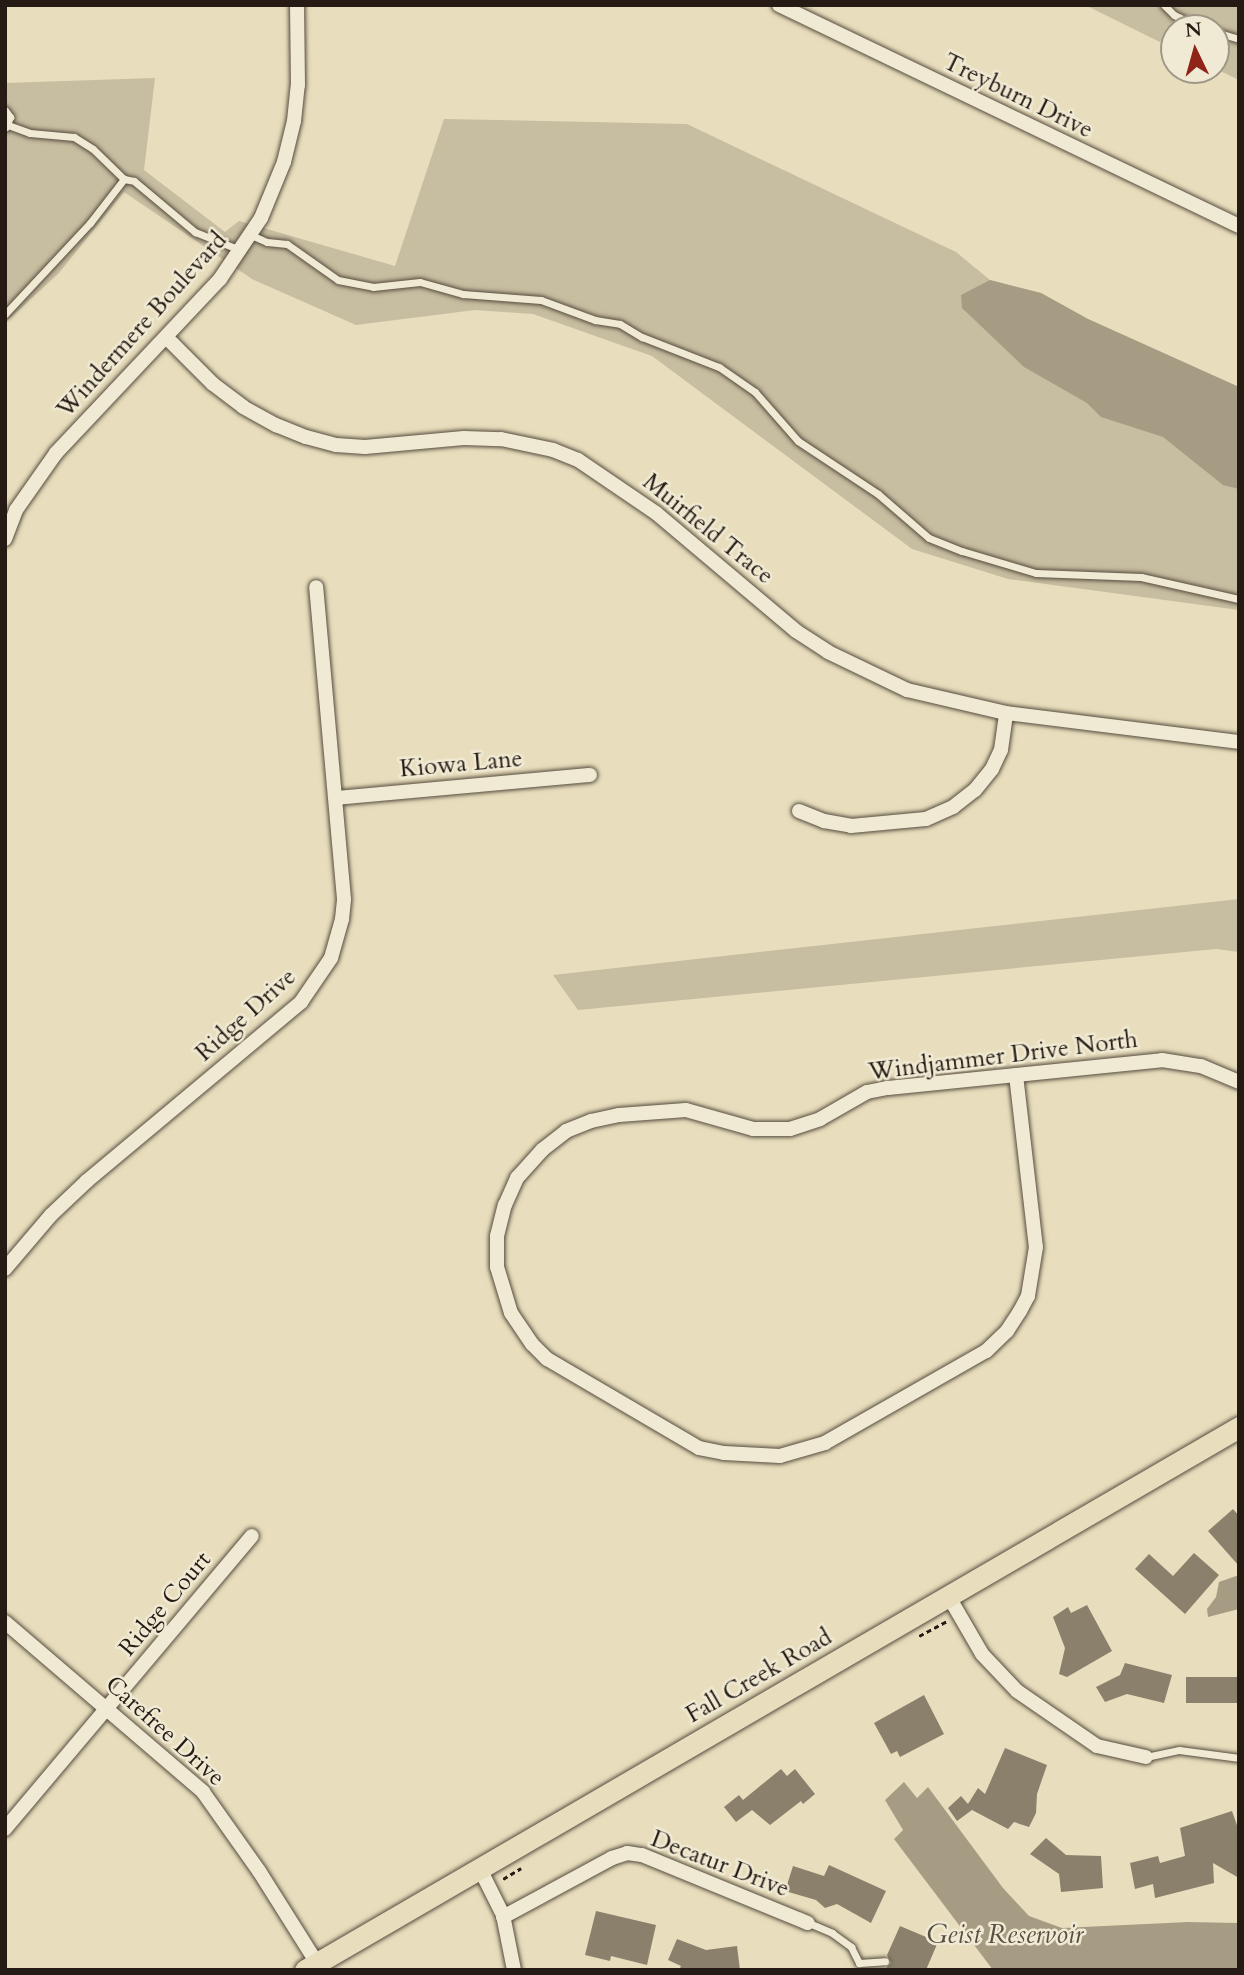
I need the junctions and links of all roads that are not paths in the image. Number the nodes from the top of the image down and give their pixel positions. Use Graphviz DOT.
graph roads {
  1 [pos="297,5"];
  2 [pos="779,5"];
  3 [pos="5,110"];
  4 [pos="6,126"];
  5 [pos="124,179"];
  6 [pos="1239,226"];
  7 [pos="251,235"];
  8 [pos="241,251"];
  9 [pos="5,314"];
  10 [pos="167,338"];
  11 [pos="6,537"];
  12 [pos="316,587"];
  13 [pos="1239,599"];
  14 [pos="1006,713"];
  15 [pos="1239,742"];
  16 [pos="590,775"];
  17 [pos="335,798"];
  18 [pos="799,811"];
  19 [pos="1016,1075"];
  20 [pos="1239,1082"];
  21 [pos="5,1269"];
  22 [pos="1239,1427"];
  23 [pos="252,1536"];
  24 [pos="949,1597"];
  25 [pos="5,1622"];
  26 [pos="107,1708"];
  27 [pos="1146,1757"];
  28 [pos="1239,1758"];
  29 [pos="5,1829"];
  30 [pos="479,1867"];
  31 [pos="503,1917"];
  32 [pos="808,1923"];
  33 [pos="885,1961"];
  34 [pos="311,1966"];
  35 [pos="514,1970"];
  1 -- 7 [label="street, Windermere Boulevard"];
  2 -- 6 [label="street, Treyburn Drive"];
  3 -- 4 [label="lane"];
  4 -- 5 [label="lane"];
  5 -- 8 [label="lane"];
  5 -- 9 [label="lane"];
  7 -- 8 [label="street, Windermere Boulevard"];
  7 -- 13 [label="lane"];
  8 -- 10 [label="street, Windermere Boulevard"];
  10 -- 11 [label="street, Windermere Boulevard"];
  10 -- 14 [label="street, Muirfield Trace"];
  12 -- 17 [label="street, Ridge Drive"];
  14 -- 15 [label="street, Muirfield Trace"];
  14 -- 18 [label="street"];
  16 -- 17 [label="street, Kiowa Lane"];
  17 -- 21 [label="street, Ridge Drive"];
  19 -- 19 [label="street, Windjammer Drive North"];
  19 -- 20 [label="street, Windjammer Drive North"];
  22 -- 24 [label="main road, Fall Creek Road"];
  23 -- 26 [label="street, Ridge Court"];
  24 -- 27 [label="street"];
  24 -- 30 [label="main road, Fall Creek Road"];
  25 -- 26 [label="street, Carefree Drive"];
  26 -- 29 [label="street, Ridge Court"];
  26 -- 34 [label="street, Carefree Drive"];
  27 -- 28 [label="lane"];
  30 -- 31 [label="street"];
  30 -- 34 [label="main road, Fall Creek Road"];
  31 -- 32 [label="street, Decatur Drive"];
  31 -- 35 [label="street"];
  32 -- 33 [label="lane"];
}
